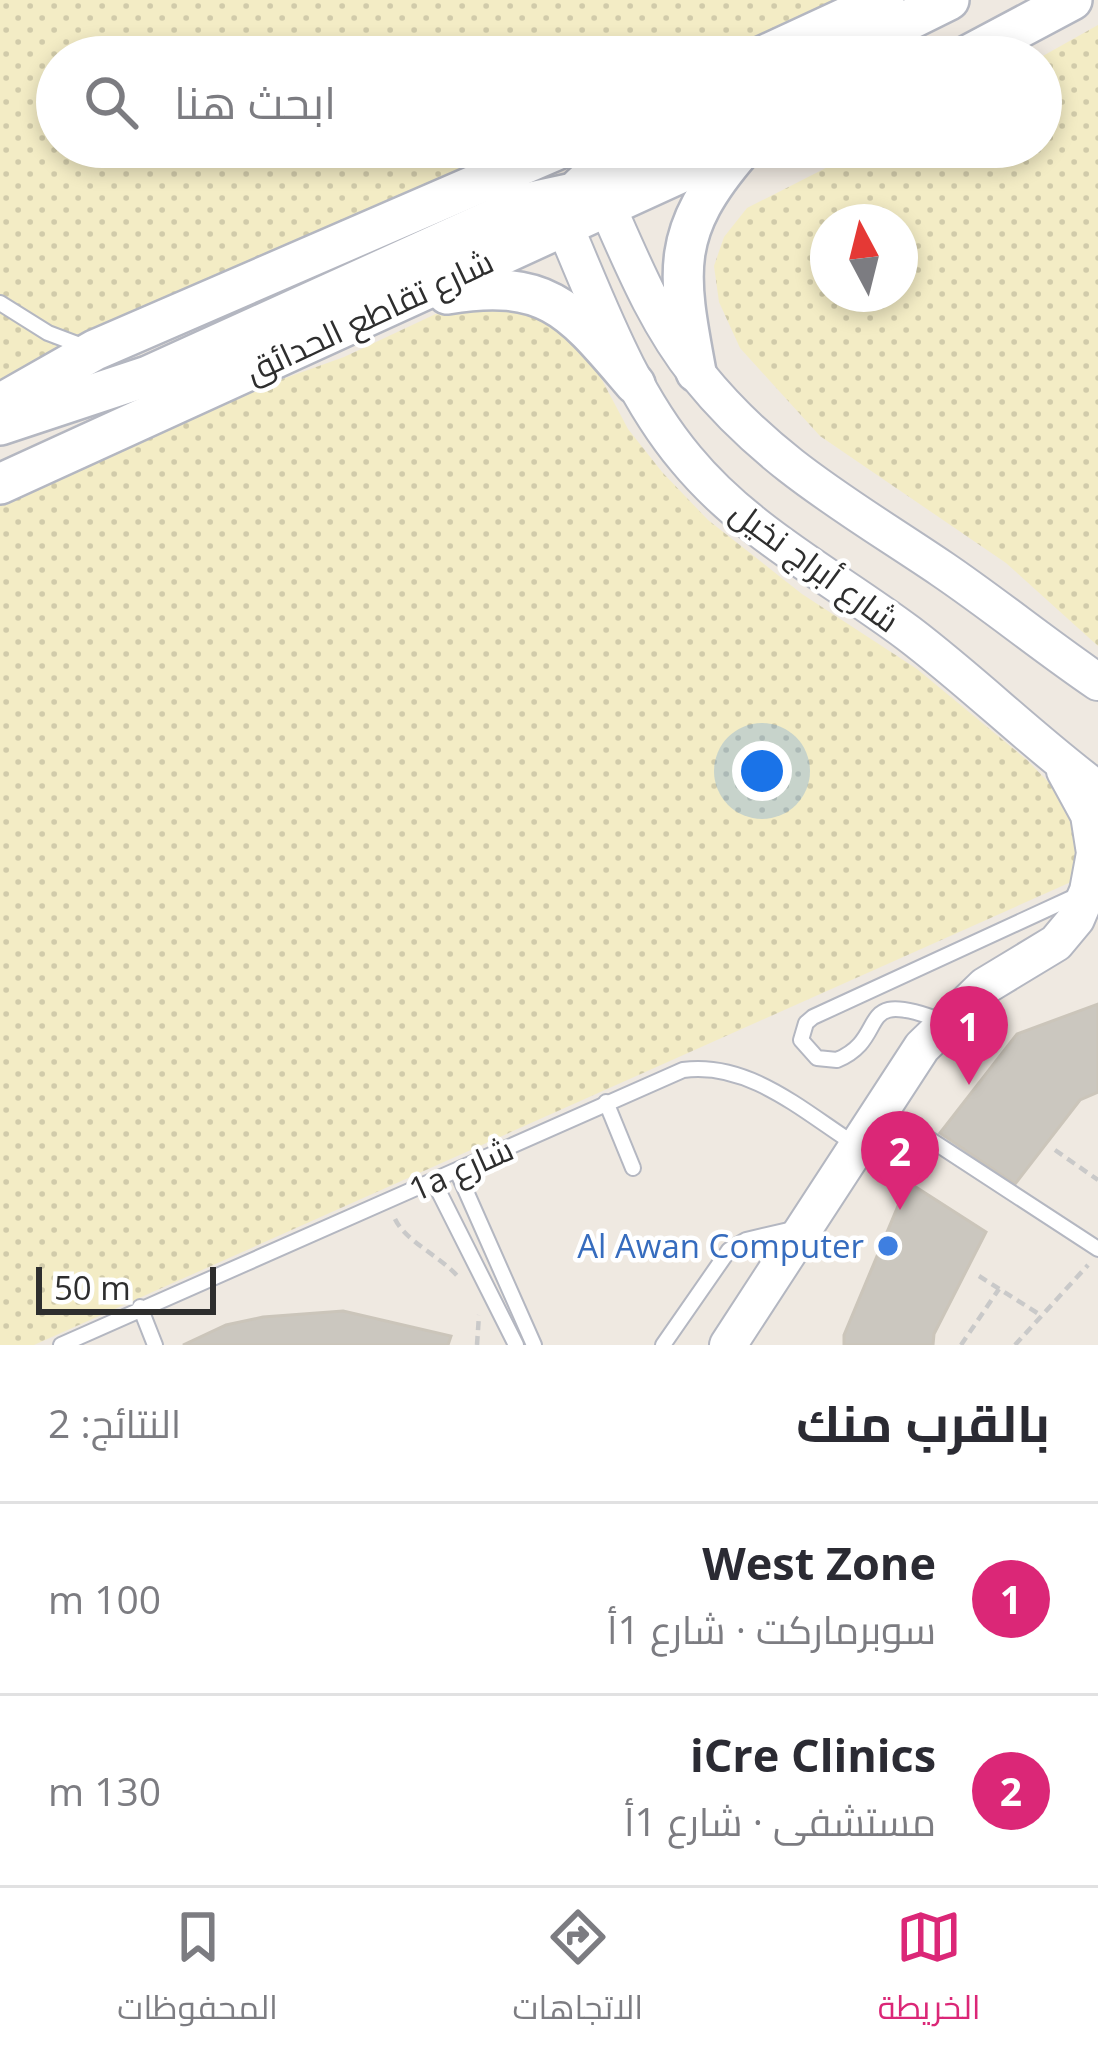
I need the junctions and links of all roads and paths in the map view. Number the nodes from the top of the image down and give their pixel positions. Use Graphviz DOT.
graph roads {
  1 [pos="884,0"];
  2 [pos="949,0"];
  3 [pos="1072,0"];
  4 [pos="806,36"];
  5 [pos="877,36"];
  6 [pos="1004,36"];
  7 [pos="515,168"];
  8 [pos="610,168"];
  9 [pos="685,168"];
  10 [pos="725,168"];
  11 [pos="581,208"];
  12 [pos="406,301"];
  13 [pos="0,303"];
  14 [pos="95,350"];
  15 [pos="696,373"];
  16 [pos="635,384"];
  17 [pos="0,404"];
  18 [pos="0,425"];
  19 [pos="0,484"];
  20 [pos="1098,682"];
  21 [pos="1046,752"];
  22 [pos="1098,790"];
  23 [pos="1088,891"];
  24 [pos="1098,929"];
  25 [pos="1057,943"];
  26 [pos="945,1022"];
  27 [pos="606,1102"];
  28 [pos="880,1107"];
  29 [pos="856,1145"];
  30 [pos="1055,1150"];
  31 [pos="633,1168"];
  32 [pos="457,1171"];
  33 [pos="1098,1180"];
  34 [pos="434,1182"];
  35 [pos="387,1202"];
  36 [pos="804,1227"];
  37 [pos="1098,1251"];
  38 [pos="979,1276"];
  39 [pos="467,1287"];
  40 [pos="999,1288"];
  41 [pos="140,1307"];
  42 [pos="478,1309"];
  43 [pos="1042,1316"];
  44 [pos="61,1345"];
  45 [pos="155,1345"];
  46 [pos="477,1345"];
  47 [pos="515,1345"];
  48 [pos="534,1345"];
  49 [pos="663,1345"];
  50 [pos="728,1345"];
  51 [pos="962,1345"];
  52 [pos="1015,1345"];
  1 -- 4 [label="main road"];
  2 -- 5 [label="main road"];
  3 -- 6 [label="main road"];
  7 -- 14 [label="main road"];
  8 -- 11 [label="main road"];
  9 -- 11 [label="main road, شارع تقاطع الحدائق"];
  10 -- 15 [label="main road"];
  11 -- 12 [label="main road, شارع تقاطع الحدائق"];
  11 -- 15 [label="street, شارع أبراج نخيل"];
  11 -- 16 [label="street, شارع أبراج نخيل"];
  11 -- 18 [label="main road"];
  12 -- 16 [label="main road"];
  12 -- 19 [label="main road, شارع تقاطع الحدائق"];
  13 -- 14 [label="lane"];
  14 -- 17 [label="main road"];
  15 -- 20 [label="street, شارع أبراج نخيل"];
  16 -- 21 [label="street, شارع أبراج نخيل"];
  21 -- 22 [label="street, شارع أبراج نخيل"];
  21 -- 23 [label="street"];
  23 -- 25 [label="street"];
  23 -- 26 [label="lane"];
  24 -- 25 [label="street"];
  25 -- 26 [label="street"];
  26 -- 28 [label="street"];
  27 -- 29 [label="lane, 1a شارع"];
  27 -- 31 [label="lane"];
  27 -- 32 [label="lane, 1a شارع"];
  28 -- 29 [label="street"];
  28 -- 37 [label="lane"];
  29 -- 36 [label="street"];
  30 -- 33 [label="path"];
  32 -- 34 [label="lane, 1a شارع"];
  32 -- 48 [label="lane"];
  34 -- 35 [label="lane, 1a شارع"];
  34 -- 47 [label="lane"];
  35 -- 39 [label="path"];
  35 -- 41 [label="lane, 1a شارع"];
  36 -- 49 [label="lane"];
  36 -- 50 [label="street"];
  37 -- 43 [label="path"];
  38 -- 40 [label="path"];
  40 -- 43 [label="path"];
  40 -- 51 [label="path"];
  41 -- 44 [label="lane, 1a شارع"];
  41 -- 45 [label="lane"];
  42 -- 46 [label="path"];
  43 -- 52 [label="path"];
}
